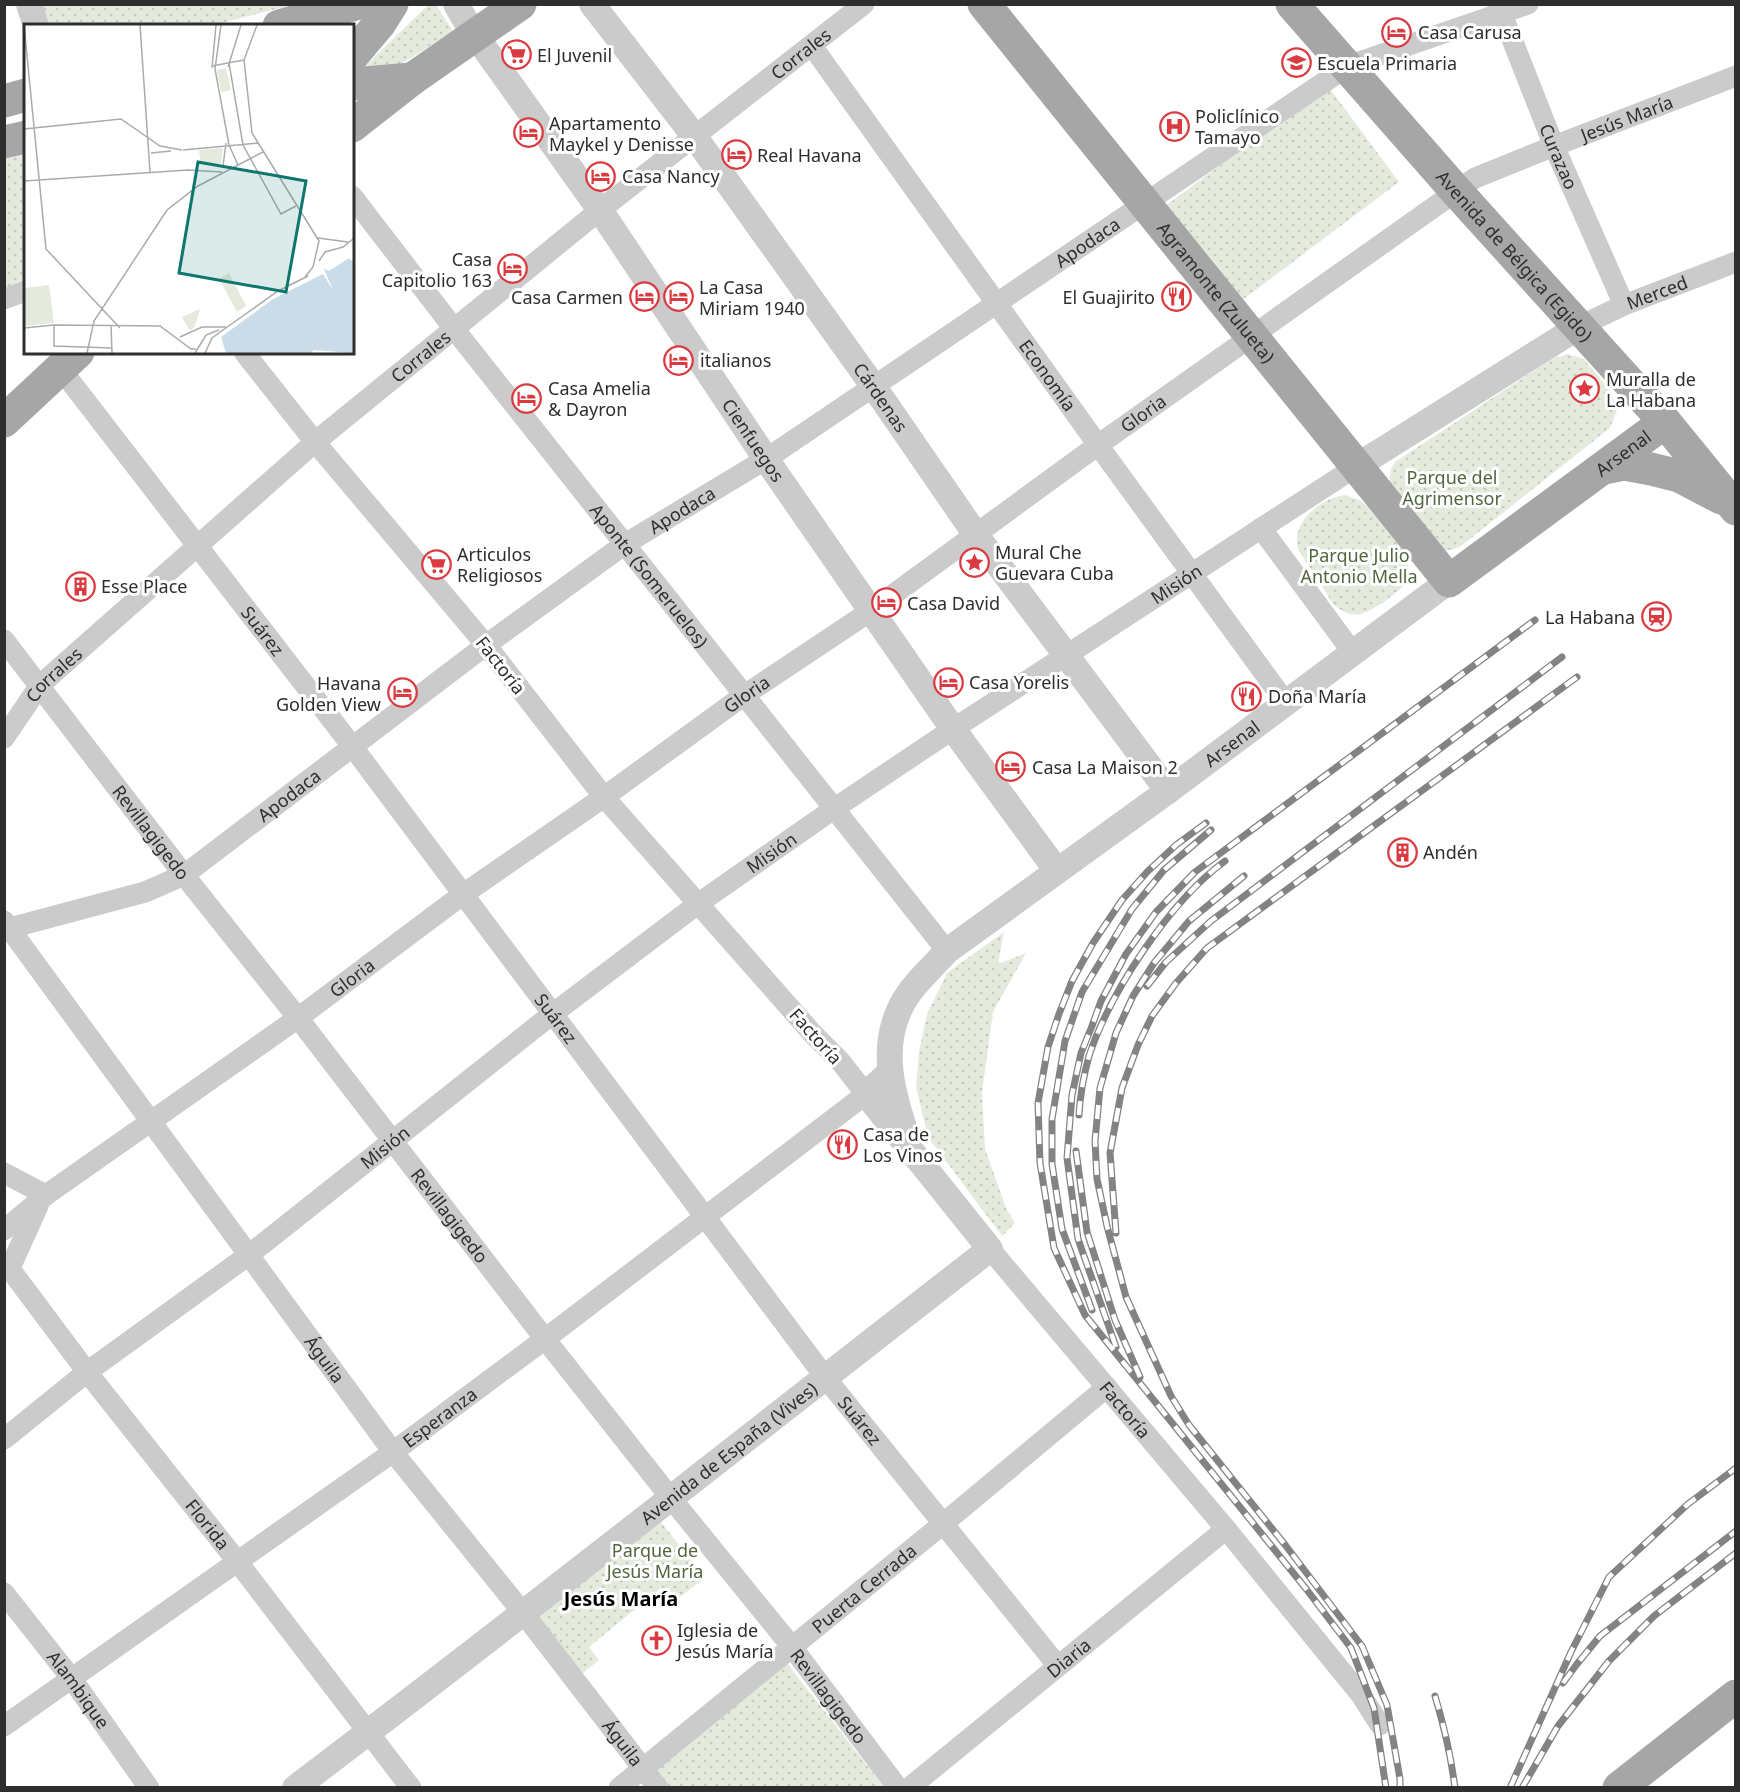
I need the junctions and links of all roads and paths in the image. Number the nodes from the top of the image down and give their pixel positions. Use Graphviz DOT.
graph roads {
  1 [pos="29,4"];
  2 [pos="356,4"];
  3 [pos="392,4"];
  4 [pos="456,4"];
  5 [pos="520,4"];
  6 [pos="592,4"];
  7 [pos="864,4"];
  8 [pos="984,4"];
  9 [pos="1292,4"];
  10 [pos="1528,4"];
  11 [pos="1500,9"];
  12 [pos="35,24"];
  13 [pos="286,24"];
  14 [pos="475,35"];
  15 [pos="812,46"];
  16 [pos="354,54"];
  17 [pos="1348,66"];
  18 [pos="1736,76"];
  19 [pos="412,78"];
  20 [pos="354,84"];
  21 [pos="24,96"];
  22 [pos="4,101"];
  23 [pos="354,124"];
  24 [pos="24,137"];
  25 [pos="694,137"];
  26 [pos="4,142"];
  27 [pos="1554,146"];
  28 [pos="1457,192"];
  29 [pos="354,199"];
  30 [pos="1146,204"];
  31 [pos="600,210"];
  32 [pos="1736,262"];
  33 [pos="24,292"];
  34 [pos="4,298"];
  35 [pos="997,304"];
  36 [pos="1623,305"];
  37 [pos="1580,326"];
  38 [pos="454,330"];
  39 [pos="1252,336"];
  40 [pos="246,354"];
  41 [pos="62,358"];
  42 [pos="874,387"];
  43 [pos="4,411"];
  44 [pos="4,421"];
  45 [pos="1665,422"];
  46 [pos="315,442"];
  47 [pos="1098,446"];
  48 [pos="766,459"];
  49 [pos="1357,466"];
  50 [pos="1604,468"];
  51 [pos="1733,507"];
  52 [pos="1261,528"];
  53 [pos="976,535"];
  54 [pos="625,544"];
  55 [pos="198,545"];
  56 [pos="1191,573"];
  57 [pos="1449,581"];
  58 [pos="872,610"];
  59 [pos="4,640"];
  60 [pos="486,645"];
  61 [pos="1353,653"];
  62 [pos="1064,655"];
  63 [pos="40,685"];
  64 [pos="743,696"];
  65 [pos="1286,703"];
  66 [pos="953,729"];
  67 [pos="4,738"];
  68 [pos="352,746"];
  69 [pos="1168,791"];
  70 [pos="604,797"];
  71 [pos="835,808"];
  72 [pos="1057,871"];
  73 [pos="184,875"];
  74 [pos="462,895"];
  75 [pos="699,903"];
  76 [pos="7,925"];
  77 [pos="946,951"];
  78 [pos="552,1015"];
  79 [pos="298,1018"];
  80 [pos="889,1073"];
  81 [pos="866,1094"];
  82 [pos="151,1122"];
  83 [pos="392,1141"];
  84 [pos="911,1151"];
  85 [pos="4,1173"];
  86 [pos="43,1197"];
  87 [pos="704,1217"];
  88 [pos="4,1230"];
  89 [pos="990,1249"];
  90 [pos="250,1254"];
  91 [pos="7,1265"];
  92 [pos="545,1339"];
  93 [pos="87,1372"];
  94 [pos="825,1377"];
  95 [pos="1107,1387"];
  96 [pos="7,1433"];
  97 [pos="393,1452"];
  98 [pos="670,1497"];
  99 [pos="944,1523"];
  100 [pos="1226,1528"];
  101 [pos="237,1560"];
  102 [pos="4,1593"];
  103 [pos="524,1614"];
  104 [pos="792,1647"];
  105 [pos="1057,1665"];
  106 [pos="72,1679"];
  107 [pos="1736,1696"];
  108 [pos="1380,1725"];
  109 [pos="4,1726"];
  110 [pos="368,1733"];
  111 [pos="643,1768"];
  112 [pos="149,1788"];
  113 [pos="295,1788"];
  114 [pos="411,1788"];
  115 [pos="619,1788"];
  116 [pos="658,1788"];
  117 [pos="898,1788"];
  118 [pos="909,1788"];
  119 [pos="1619,1788"];
  1 -- 12 [label="street"];
  2 -- 13 [label="main road"];
  3 -- 16 [label="main road"];
  4 -- 14 [label="street, Cienfuegos"];
  5 -- 14 [label="main road"];
  6 -- 25 [label="street, Cárdenas"];
  7 -- 15 [label="street, Corrales"];
  8 -- 30 [label="main road, Agramonte (Zulueta)"];
  9 -- 17 [label="main road, Avenida de Bélgica (Egido)"];
  10 -- 11 [label="street, Apodaca"];
  11 -- 17 [label="street, Apodaca"];
  11 -- 27 [label="street, Curazao"];
  14 -- 19 [label="main road"];
  14 -- 31 [label="street, Cienfuegos"];
  15 -- 25 [label="street, Corrales"];
  15 -- 35 [label="street, Economía"];
  17 -- 28 [label="main road, Avenida de Bélgica (Egido)"];
  17 -- 30 [label="street, Apodaca"];
  18 -- 27 [label="street, Jesús María"];
  19 -- 20 [label="main road"];
  19 -- 23 [label="main road"];
  21 -- 22 [label="main road"];
  24 -- 26 [label="main road"];
  25 -- 31 [label="street, Corrales"];
  25 -- 42 [label="street, Cárdenas"];
  27 -- 28 [label="street, Jesús María"];
  27 -- 36 [label="street, Curazao"];
  28 -- 37 [label="main road, Avenida de Bélgica (Egido)"];
  28 -- 39 [label="street, Gloria"];
  29 -- 38 [label="street, Aponte (Someruelos)"];
  30 -- 35 [label="street, Apodaca"];
  30 -- 39 [label="main road, Agramonte (Zulueta)"];
  31 -- 38 [label="street, Corrales"];
  31 -- 48 [label="street, Cienfuegos"];
  32 -- 36 [label="street, Merced"];
  33 -- 34 [label="street"];
  35 -- 42 [label="street, Apodaca"];
  35 -- 47 [label="street, Economía"];
  36 -- 37 [label="street, Merced"];
  37 -- 45 [label="main road, Avenida de Bélgica (Egido)"];
  37 -- 49 [label="street, Misión"];
  38 -- 46 [label="street, Corrales"];
  38 -- 54 [label="street, Aponte (Someruelos)"];
  39 -- 47 [label="street, Gloria"];
  39 -- 49 [label="main road, Agramonte (Zulueta)"];
  40 -- 46 [label="street, Factoría"];
  41 -- 43 [label="main road"];
  41 -- 44 [label="main road"];
  41 -- 55 [label="street, Suárez"];
  42 -- 48 [label="street, Apodaca"];
  42 -- 53 [label="street, Cárdenas"];
  45 -- 50 [label="main road, Arsenal"];
  45 -- 51 [label="main road, Avenida de Bélgica (Egido)"];
  46 -- 55 [label="street, Corrales"];
  46 -- 60 [label="street, Factoría"];
  47 -- 53 [label="street, Gloria"];
  47 -- 56 [label="street, Economía"];
  48 -- 54 [label="street, Apodaca"];
  48 -- 58 [label="street, Cienfuegos"];
  49 -- 52 [label="street, Misión"];
  49 -- 57 [label="main road, Agramonte (Zulueta)"];
  50 -- 51 [label="main road"];
  50 -- 57 [label="main road, Arsenal"];
  52 -- 56 [label="street, Misión"];
  52 -- 61 [label="street"];
  53 -- 58 [label="street, Gloria"];
  53 -- 62 [label="street, Cárdenas"];
  54 -- 60 [label="street, Apodaca"];
  54 -- 64 [label="street, Aponte (Someruelos)"];
  55 -- 63 [label="street, Corrales"];
  55 -- 68 [label="street, Suárez"];
  56 -- 62 [label="street, Misión"];
  56 -- 65 [label="street, Economía"];
  57 -- 61 [label="street, Arsenal"];
  58 -- 64 [label="street, Gloria"];
  58 -- 66 [label="street, Cienfuegos"];
  59 -- 63 [label="street, Revillagigedo"];
  60 -- 68 [label="street, Apodaca"];
  60 -- 70 [label="street, Factoría"];
  61 -- 65 [label="street, Arsenal"];
  62 -- 66 [label="street, Misión"];
  62 -- 69 [label="street, Cárdenas"];
  63 -- 67 [label="street, Corrales"];
  63 -- 73 [label="street, Revillagigedo"];
  64 -- 70 [label="street, Gloria"];
  64 -- 71 [label="street, Aponte (Someruelos)"];
  65 -- 69 [label="street, Arsenal"];
  66 -- 71 [label="street, Misión"];
  66 -- 72 [label="street, Cienfuegos"];
  68 -- 73 [label="street, Apodaca"];
  68 -- 74 [label="street, Suárez"];
  69 -- 72 [label="street, Arsenal"];
  70 -- 74 [label="street, Gloria"];
  70 -- 75 [label="street, Factoría"];
  71 -- 75 [label="street, Misión"];
  71 -- 77 [label="street, Aponte (Someruelos)"];
  72 -- 77 [label="street, Arsenal"];
  73 -- 76 [label="street, Apodaca"];
  73 -- 79 [label="street, Revillagigedo"];
  74 -- 78 [label="street, Suárez"];
  74 -- 79 [label="street, Gloria"];
  75 -- 78 [label="street, Misión"];
  75 -- 81 [label="street, Factoría"];
  76 -- 82 [label="street, Águila"];
  77 -- 80 [label="street, Arsenal"];
  78 -- 83 [label="street, Misión"];
  78 -- 87 [label="street, Suárez"];
  79 -- 82 [label="street, Gloria"];
  79 -- 83 [label="street, Revillagigedo"];
  80 -- 81 [label="street"];
  80 -- 84 [label="street, Arsenal"];
  81 -- 84 [label="street, Factoría"];
  81 -- 87 [label="street, Esperanza"];
  82 -- 86 [label="street, Gloria"];
  82 -- 90 [label="street, Águila"];
  83 -- 90 [label="street, Misión"];
  83 -- 92 [label="street, Revillagigedo"];
  84 -- 89 [label="street, Factoría"];
  85 -- 86 [label="street"];
  86 -- 88 [label="street, Gloria"];
  86 -- 91 [label="street"];
  87 -- 92 [label="street, Esperanza"];
  87 -- 94 [label="street, Suárez"];
  89 -- 94 [label="street, Avenida de España (Vives)"];
  89 -- 95 [label="street, Factoría"];
  90 -- 93 [label="street, Misión"];
  90 -- 97 [label="street, Águila"];
  91 -- 93 [label="street, Florida"];
  92 -- 97 [label="street, Esperanza"];
  92 -- 98 [label="street, Revillagigedo"];
  93 -- 96 [label="street, Misión"];
  93 -- 101 [label="street, Florida"];
  94 -- 98 [label="street, Avenida de España (Vives)"];
  94 -- 99 [label="street, Suárez"];
  95 -- 99 [label="street, Puerta Cerrada"];
  95 -- 100 [label="street, Factoría"];
  97 -- 101 [label="street, Esperanza"];
  97 -- 103 [label="street, Águila"];
  98 -- 103 [label="street, Avenida de España (Vives)"];
  98 -- 104 [label="street, Revillagigedo"];
  99 -- 104 [label="street, Puerta Cerrada"];
  99 -- 105 [label="street, Suárez"];
  100 -- 105 [label="street, Diaria"];
  100 -- 108 [label="street, Factoría"];
  101 -- 106 [label="street, Esperanza"];
  101 -- 110 [label="street, Florida"];
  102 -- 106 [label="street, Alambique"];
  103 -- 110 [label="street, Avenida de España (Vives)"];
  103 -- 111 [label="street, Águila"];
  104 -- 111 [label="street, Puerta Cerrada"];
  104 -- 117 [label="street, Revillagigedo"];
  105 -- 118 [label="street, Diaria"];
  106 -- 109 [label="street, Esperanza"];
  106 -- 112 [label="street, Alambique"];
  107 -- 119 [label="main road"];
  110 -- 113 [label="street, Avenida de España (Vives)"];
  110 -- 114 [label="street, Florida"];
  111 -- 115 [label="street, Puerta Cerrada"];
  111 -- 116 [label="street, Águila"];
}
